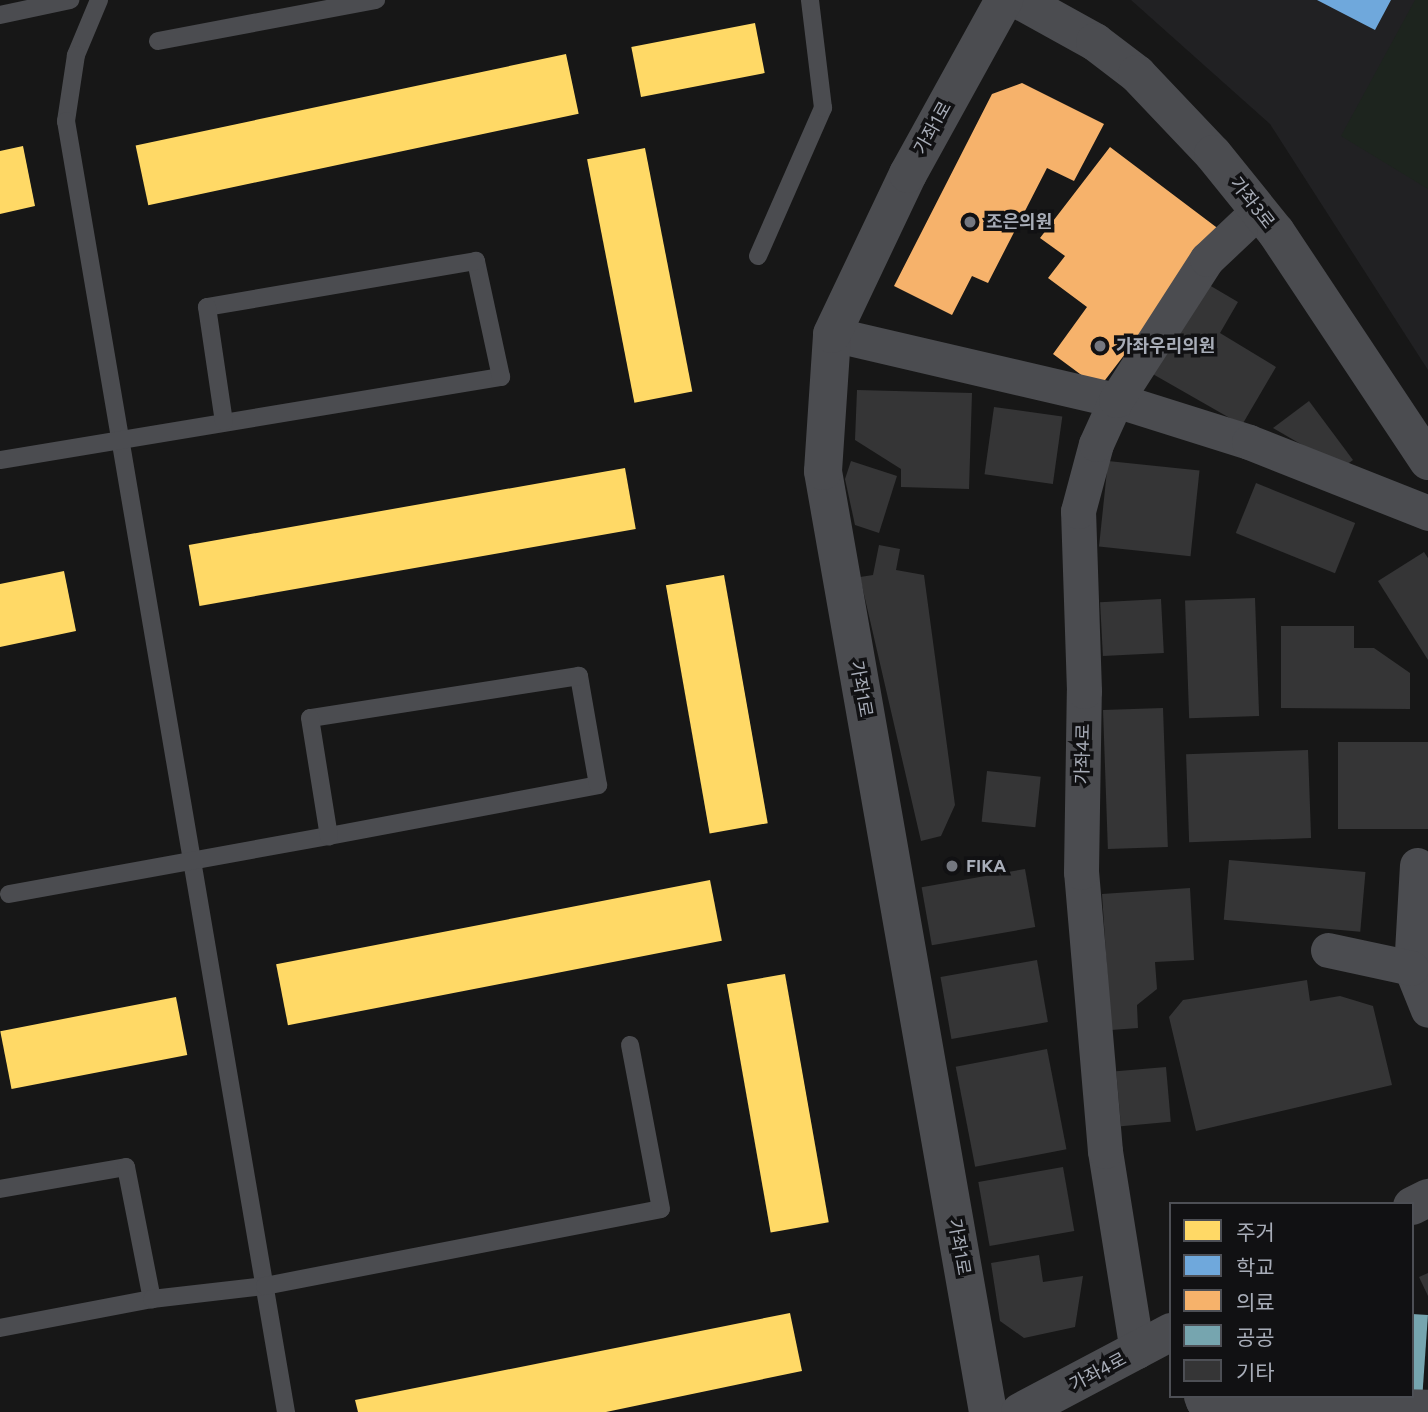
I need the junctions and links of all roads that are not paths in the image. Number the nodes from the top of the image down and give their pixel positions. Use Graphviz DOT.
graph roads {
  1 [pos="70,0"];
  2 [pos="99,0"];
  3 [pos="376,0"];
  4 [pos="810,0"];
  5 [pos="1004,0"];
  6 [pos="1019,0"];
  7 [pos="0,15"];
  8 [pos="158,41"];
  9 [pos="1259,210"];
  10 [pos="758,256"];
  11 [pos="832,334"];
  12 [pos="1116,400"];
  13 [pos="224,422"];
  14 [pos="121,440"];
  15 [pos="0,460"];
  16 [pos="1428,461"];
  17 [pos="1428,513"];
  18 [pos="329,836"];
  19 [pos="192,860"];
  20 [pos="1417,865"];
  21 [pos="9,894"];
  22 [pos="1328,950"];
  23 [pos="1411,968"];
  24 [pos="1428,1010"];
  25 [pos="630,1045"];
  26 [pos="0,1189"];
  27 [pos="265,1286"];
  28 [pos="152,1299"];
  29 [pos="0,1328"];
  30 [pos="1162,1338"];
  31 [pos="1202,1398"];
  32 [pos="1428,1407"];
  33 [pos="286,1412"];
  34 [pos="988,1412"];
  35 [pos="1020,1412"];
  1 -- 7 [label="lane"];
  2 -- 14 [label="lane"];
  3 -- 8 [label="lane"];
  4 -- 10 [label="lane"];
  5 -- 11 [label="street, 가좌1로"];
  6 -- 9 [label="street, 가좌3로"];
  9 -- 12 [label="street, 가좌4로"];
  9 -- 16 [label="street, 가좌3로"];
  11 -- 12 [label="street"];
  11 -- 34 [label="street, 가좌1로"];
  12 -- 17 [label="street"];
  12 -- 30 [label="street, 가좌4로"];
  13 -- 13 [label="lane"];
  13 -- 14 [label="lane"];
  14 -- 15 [label="lane"];
  14 -- 19 [label="lane"];
  18 -- 18 [label="lane"];
  18 -- 19 [label="lane"];
  19 -- 21 [label="lane"];
  19 -- 27 [label="lane"];
  20 -- 23 [label="street"];
  22 -- 23 [label="street"];
  23 -- 24 [label="street"];
  25 -- 27 [label="lane"];
  26 -- 28 [label="lane"];
  27 -- 28 [label="lane"];
  27 -- 33 [label="lane"];
  28 -- 29 [label="lane"];
  30 -- 35 [label="street, 가좌4로"];
  31 -- 32 [label="street"];
}
